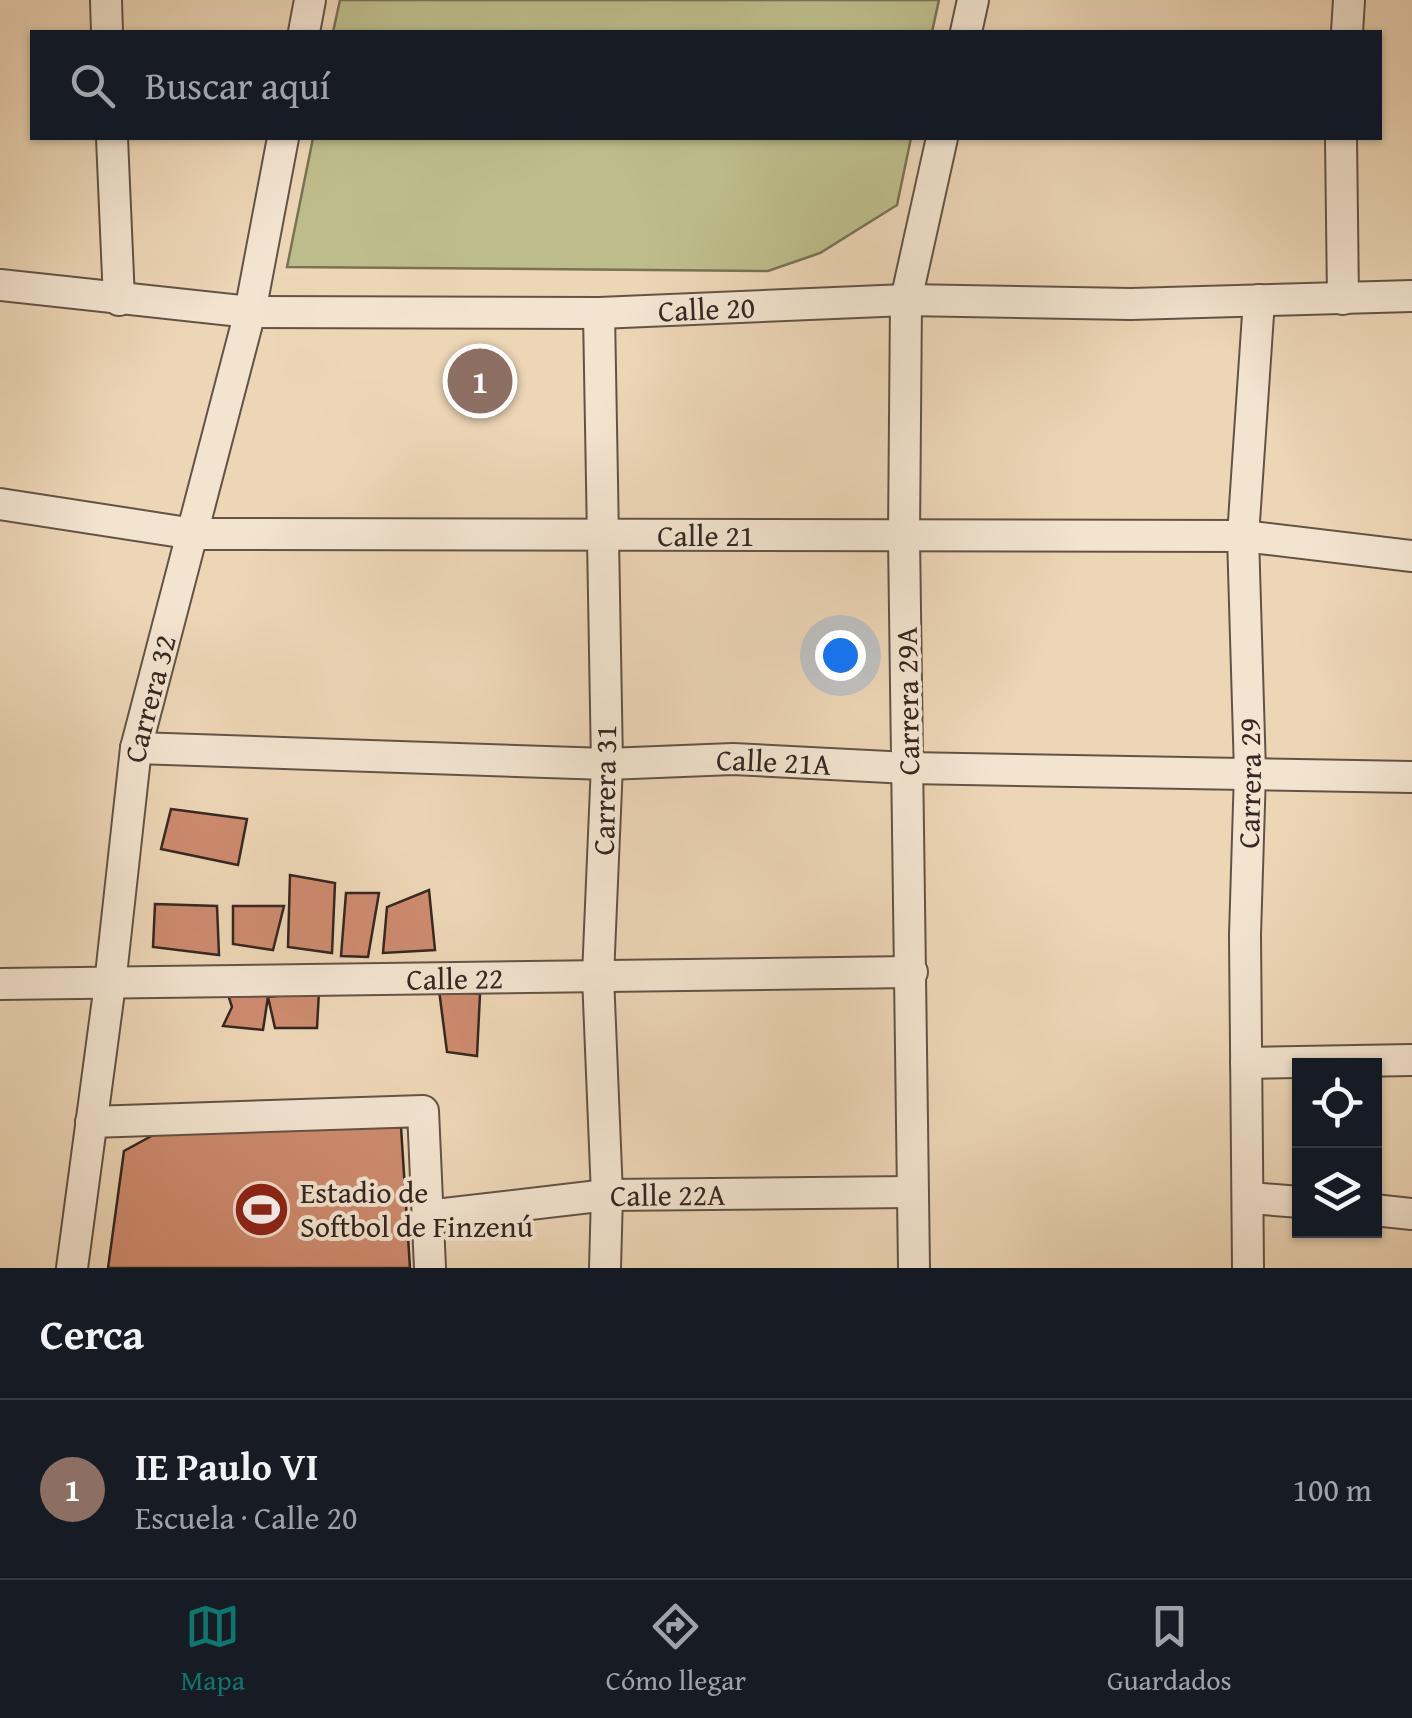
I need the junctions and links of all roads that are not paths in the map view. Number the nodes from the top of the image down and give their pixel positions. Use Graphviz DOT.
graph roads {
  1 [pos="106,0"];
  2 [pos="310,0"];
  3 [pos="973,0"];
  4 [pos="1350,0"];
  5 [pos="108,30"];
  6 [pos="304,30"];
  7 [pos="966,30"];
  8 [pos="1347,30"];
  9 [pos="112,140"];
  10 [pos="284,140"];
  11 [pos="942,140"];
  12 [pos="1340,140"];
  13 [pos="0,286"];
  14 [pos="1412,296"];
  15 [pos="1343,298"];
  16 [pos="119,300"];
  17 [pos="906,300"];
  18 [pos="1259,300"];
  19 [pos="250,312"];
  20 [pos="599,313"];
  21 [pos="0,504"];
  22 [pos="194,534"];
  23 [pos="604,536"];
  24 [pos="1243,536"];
  25 [pos="904,537"];
  26 [pos="1412,556"];
  27 [pos="136,748"];
  28 [pos="607,764"];
  29 [pos="908,768"];
  30 [pos="1250,772"];
  31 [pos="1412,777"];
  32 [pos="912,972"];
  33 [pos="598,976"];
  34 [pos="0,984"];
  35 [pos="110,984"];
  36 [pos="1412,1060"];
  37 [pos="1246,1062"];
  38 [pos="92,1122"];
  39 [pos="911,1192"];
  40 [pos="607,1194"];
  41 [pos="1250,1198"];
  42 [pos="1292,1201"];
  43 [pos="1382,1211"];
  44 [pos="1412,1214"];
  45 [pos="427,1216"];
  46 [pos="72,1268"];
  47 [pos="430,1268"];
  48 [pos="605,1268"];
  49 [pos="914,1268"];
  50 [pos="1248,1268"];
  1 -- 5 [label="street"];
  2 -- 6 [label="street"];
  3 -- 7 [label="street"];
  4 -- 8 [label="street"];
  9 -- 16 [label="street"];
  10 -- 19 [label="street, Carrera 32"];
  11 -- 17 [label="street, Carrera 29A"];
  12 -- 15 [label="street"];
  13 -- 16 [label="street, Calle 20"];
  14 -- 15 [label="street, Calle 20"];
  15 -- 18 [label="street, Calle 20"];
  16 -- 19 [label="street, Calle 20"];
  17 -- 18 [label="street, Calle 20"];
  17 -- 20 [label="street, Calle 20"];
  17 -- 25 [label="street, Carrera 29A"];
  18 -- 24 [label="street, Carrera 29"];
  19 -- 20 [label="street, Calle 20"];
  19 -- 22 [label="street, Carrera 32"];
  20 -- 23 [label="street, Carrera 31"];
  21 -- 22 [label="street, Calle 21"];
  22 -- 23 [label="street, Calle 21"];
  22 -- 27 [label="street, Carrera 32"];
  23 -- 25 [label="street, Calle 21"];
  23 -- 28 [label="street, Carrera 31"];
  24 -- 25 [label="street, Calle 21"];
  24 -- 26 [label="street, Calle 21"];
  24 -- 30 [label="street, Carrera 29"];
  25 -- 29 [label="street, Carrera 29A"];
  27 -- 28 [label="street, Calle 21A"];
  27 -- 35 [label="street, Carrera 32"];
  28 -- 29 [label="street, Calle 21A"];
  28 -- 33 [label="street, Carrera 31"];
  29 -- 30 [label="street, Calle 21A"];
  29 -- 32 [label="street, Carrera 29A"];
  30 -- 31 [label="street, Calle 21A"];
  30 -- 37 [label="street, Carrera 29"];
  32 -- 33 [label="street, Calle 22"];
  32 -- 39 [label="street, Carrera 29A"];
  33 -- 35 [label="street, Calle 22"];
  33 -- 40 [label="street, Carrera 31"];
  34 -- 35 [label="street, Calle 22"];
  35 -- 38 [label="street, Carrera 32"];
  36 -- 37 [label="street"];
  37 -- 41 [label="street, Carrera 29"];
  38 -- 45 [label="street"];
  38 -- 46 [label="street, Carrera 32"];
  39 -- 40 [label="street, Calle 22A"];
  39 -- 49 [label="street, Carrera 29A"];
  40 -- 45 [label="street, Calle 22A"];
  40 -- 48 [label="street, Carrera 31"];
  41 -- 42 [label="street"];
  41 -- 50 [label="street, Carrera 29"];
  43 -- 44 [label="street"];
  45 -- 47 [label="street"];
}
